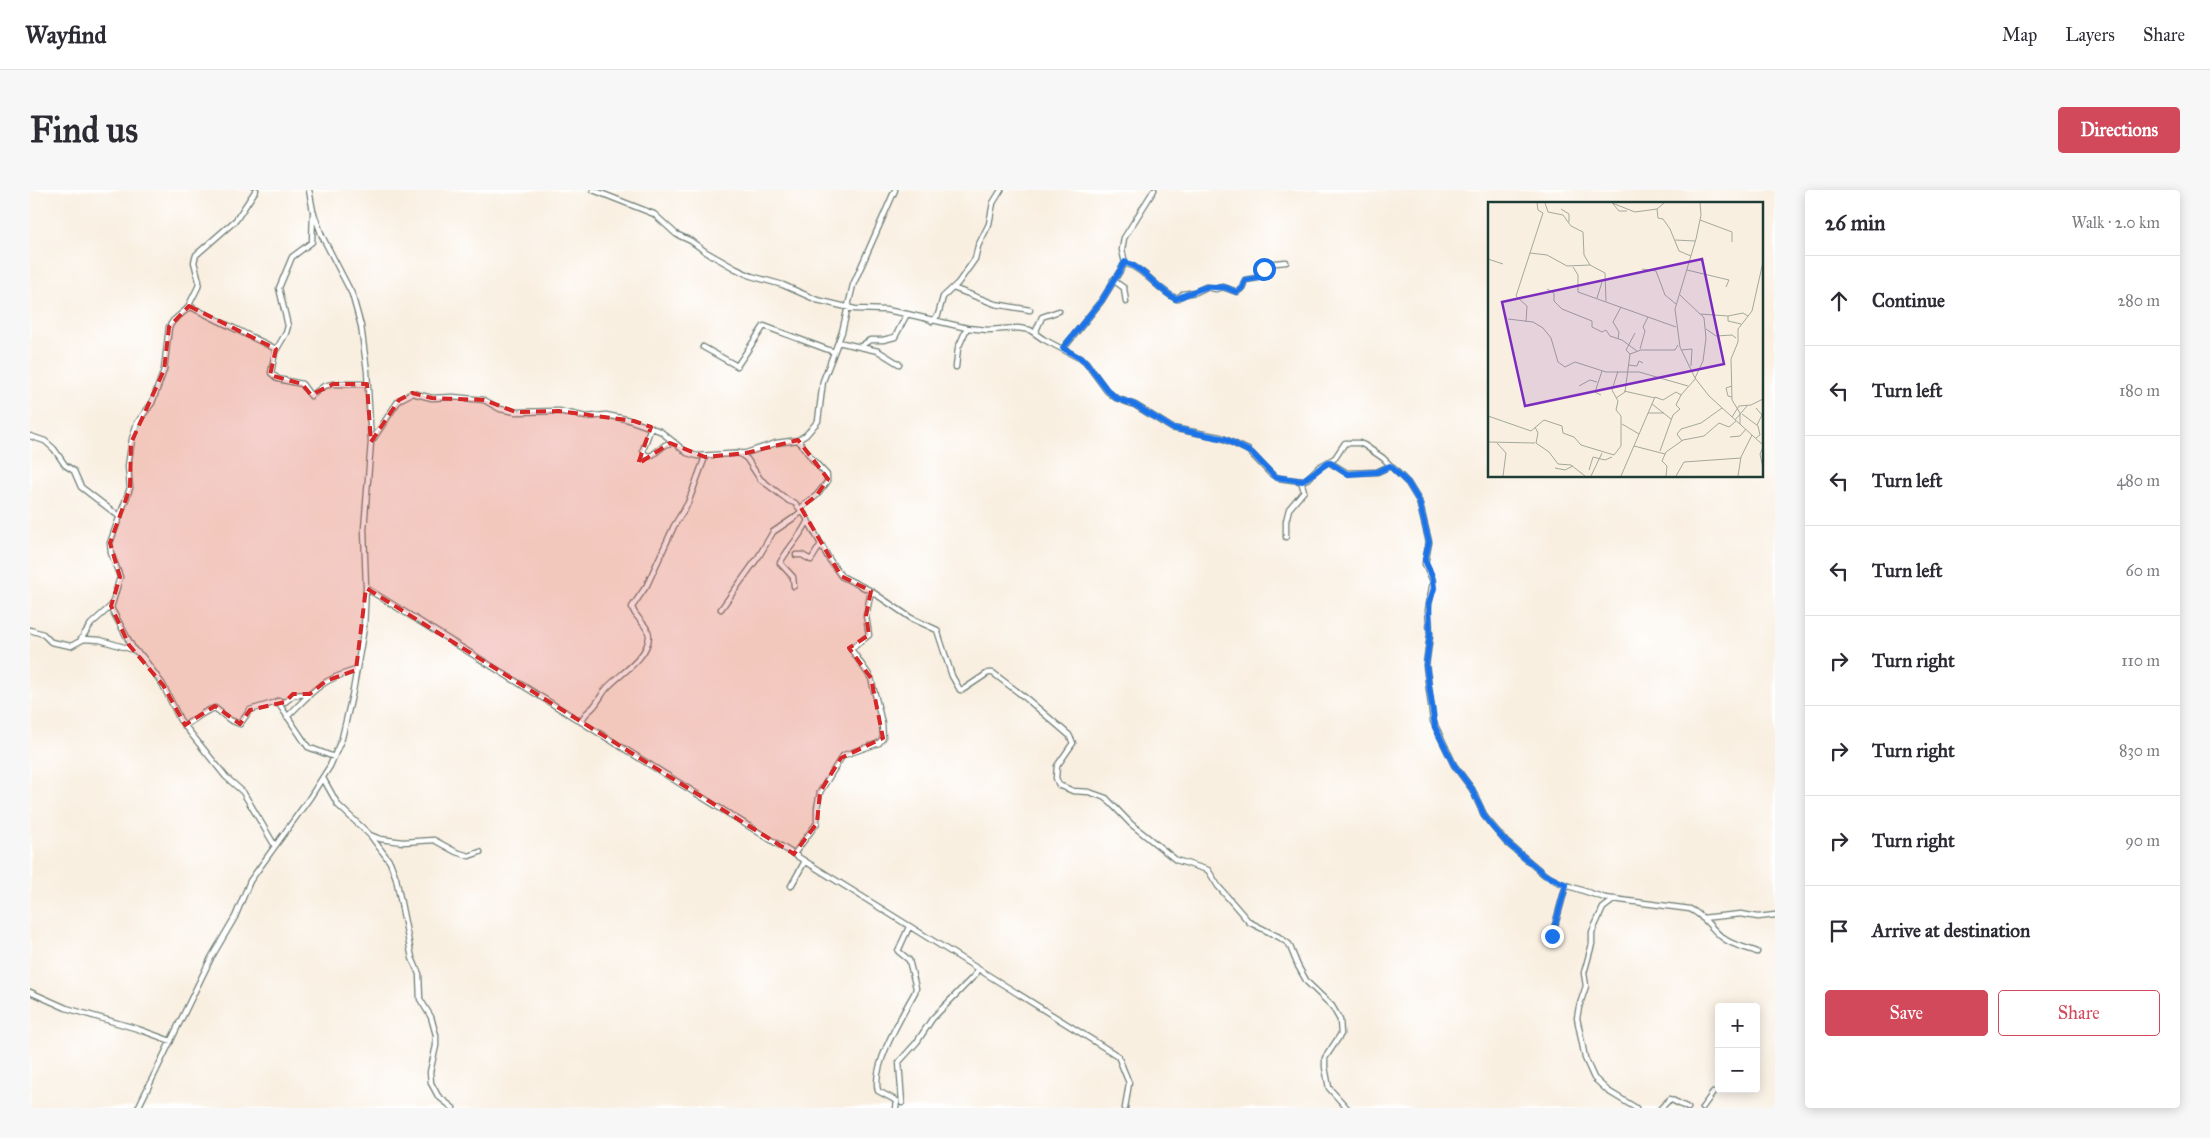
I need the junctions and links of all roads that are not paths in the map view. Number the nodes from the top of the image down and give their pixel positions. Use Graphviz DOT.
graph roads {
  1 [pos="256,190"];
  2 [pos="309,190"];
  3 [pos="593,190"];
  4 [pos="895,190"];
  5 [pos="1001,190"];
  6 [pos="1154,190"];
  7 [pos="313,211"];
  8 [pos="1125,262"];
  9 [pos="1286,262"];
  10 [pos="1113,280"];
  11 [pos="953,288"];
  12 [pos="1126,302"];
  13 [pos="189,306"];
  14 [pos="847,308"];
  15 [pos="1030,310"];
  16 [pos="1059,311"];
  17 [pos="906,314"];
  18 [pos="932,321"];
  19 [pos="967,328"];
  20 [pos="1035,333"];
  21 [pos="838,342"];
  22 [pos="861,346"];
  23 [pos="703,347"];
  24 [pos="1063,348"];
  25 [pos="276,349"];
  26 [pos="834,352"];
  27 [pos="899,364"];
  28 [pos="956,367"];
  29 [pos="367,384"];
  30 [pos="651,427"];
  31 [pos="30,436"];
  32 [pos="798,440"];
  33 [pos="371,442"];
  34 [pos="674,442"];
  35 [pos="739,453"];
  36 [pos="705,456"];
  37 [pos="1329,462"];
  38 [pos="1390,466"];
  39 [pos="1302,481"];
  40 [pos="802,511"];
  41 [pos="120,516"];
  42 [pos="808,520"];
  43 [pos="1286,537"];
  44 [pos="821,544"];
  45 [pos="796,555"];
  46 [pos="794,586"];
  47 [pos="366,588"];
  48 [pos="871,590"];
  49 [pos="111,606"];
  50 [pos="721,609"];
  51 [pos="30,630"];
  52 [pos="81,639"];
  53 [pos="134,650"];
  54 [pos="356,670"];
  55 [pos="310,694"];
  56 [pos="277,701"];
  57 [pos="287,717"];
  58 [pos="582,722"];
  59 [pos="185,725"];
  60 [pos="334,757"];
  61 [pos="323,778"];
  62 [pos="319,784"];
  63 [pos="328,787"];
  64 [pos="370,835"];
  65 [pos="275,846"];
  66 [pos="480,852"];
  67 [pos="794,854"];
  68 [pos="805,861"];
  69 [pos="1566,885"];
  70 [pos="791,886"];
  71 [pos="1615,899"];
  72 [pos="1775,915"];
  73 [pos="1702,918"];
  74 [pos="909,927"];
  75 [pos="1552,936"];
  76 [pos="1757,952"];
  77 [pos="977,969"];
  78 [pos="30,992"];
  79 [pos="171,1041"];
  80 [pos="1713,1093"];
  81 [pos="902,1103"];
  82 [pos="138,1108"];
  83 [pos="453,1108"];
  84 [pos="896,1108"];
  85 [pos="1126,1108"];
  86 [pos="1347,1108"];
  87 [pos="1636,1108"];
  88 [pos="1661,1108"];
  89 [pos="1688,1108"];
  90 [pos="1702,1108"];
  1 -- 13 [label="street"];
  2 -- 7 [label="street"];
  3 -- 14 [label="street"];
  4 -- 14 [label="street"];
  5 -- 11 [label="street"];
  6 -- 8 [label="street"];
  7 -- 25 [label="street"];
  7 -- 29 [label="street"];
  8 -- 9 [label="street"];
  8 -- 10 [label="street"];
  10 -- 12 [label="street"];
  10 -- 24 [label="street"];
  11 -- 15 [label="street"];
  11 -- 18 [label="street"];
  13 -- 25 [label="street"];
  13 -- 41 [label="street"];
  14 -- 17 [label="street"];
  14 -- 21 [label="street"];
  16 -- 20 [label="street"];
  17 -- 18 [label="street"];
  17 -- 22 [label="street"];
  18 -- 19 [label="street"];
  19 -- 20 [label="street"];
  19 -- 28 [label="street"];
  20 -- 24 [label="street"];
  21 -- 22 [label="street"];
  21 -- 26 [label="street"];
  22 -- 27 [label="street"];
  23 -- 26 [label="street"];
  24 -- 39 [label="street"];
  25 -- 29 [label="street"];
  26 -- 32 [label="street"];
  29 -- 33 [label="street"];
  30 -- 33 [label="street"];
  30 -- 34 [label="street"];
  30 -- 34 [label="street"];
  31 -- 41 [label="street"];
  32 -- 35 [label="street"];
  32 -- 40 [label="street"];
  33 -- 47 [label="street"];
  34 -- 36 [label="street"];
  35 -- 36 [label="street"];
  35 -- 40 [label="street"];
  36 -- 58 [label="street"];
  37 -- 38 [label="street"];
  37 -- 38 [label="street"];
  37 -- 39 [label="street"];
  38 -- 69 [label="street"];
  39 -- 43 [label="street"];
  40 -- 42 [label="street"];
  40 -- 50 [label="street"];
  41 -- 49 [label="street"];
  42 -- 44 [label="street"];
  42 -- 46 [label="street"];
  44 -- 45 [label="street"];
  44 -- 48 [label="street"];
  47 -- 54 [label="street"];
  47 -- 58 [label="street"];
  48 -- 67 [label="street"];
  48 -- 86 [label="street"];
  49 -- 52 [label="street"];
  49 -- 53 [label="street"];
  51 -- 52 [label="street"];
  52 -- 53 [label="street"];
  53 -- 59 [label="street"];
  54 -- 55 [label="street"];
  54 -- 60 [label="street"];
  55 -- 56 [label="street"];
  55 -- 57 [label="street"];
  56 -- 57 [label="street"];
  56 -- 59 [label="street"];
  57 -- 60 [label="street"];
  58 -- 67 [label="street"];
  59 -- 65 [label="street"];
  60 -- 61 [label="street"];
  61 -- 62 [label="street"];
  61 -- 63 [label="street"];
  62 -- 63 [label="street"];
  62 -- 65 [label="street"];
  63 -- 64 [label="street"];
  64 -- 66 [label="street"];
  64 -- 83 [label="street"];
  65 -- 79 [label="street"];
  67 -- 68 [label="street"];
  68 -- 70 [label="street"];
  68 -- 74 [label="street"];
  69 -- 71 [label="street"];
  69 -- 75 [label="street"];
  71 -- 73 [label="street"];
  71 -- 87 [label="street"];
  72 -- 73 [label="street"];
  73 -- 76 [label="street"];
  74 -- 77 [label="street"];
  74 -- 84 [label="street"];
  77 -- 81 [label="street"];
  77 -- 85 [label="street"];
  78 -- 79 [label="street"];
  79 -- 82 [label="street"];
  80 -- 90 [label="street"];
  88 -- 89 [label="street"];
}
